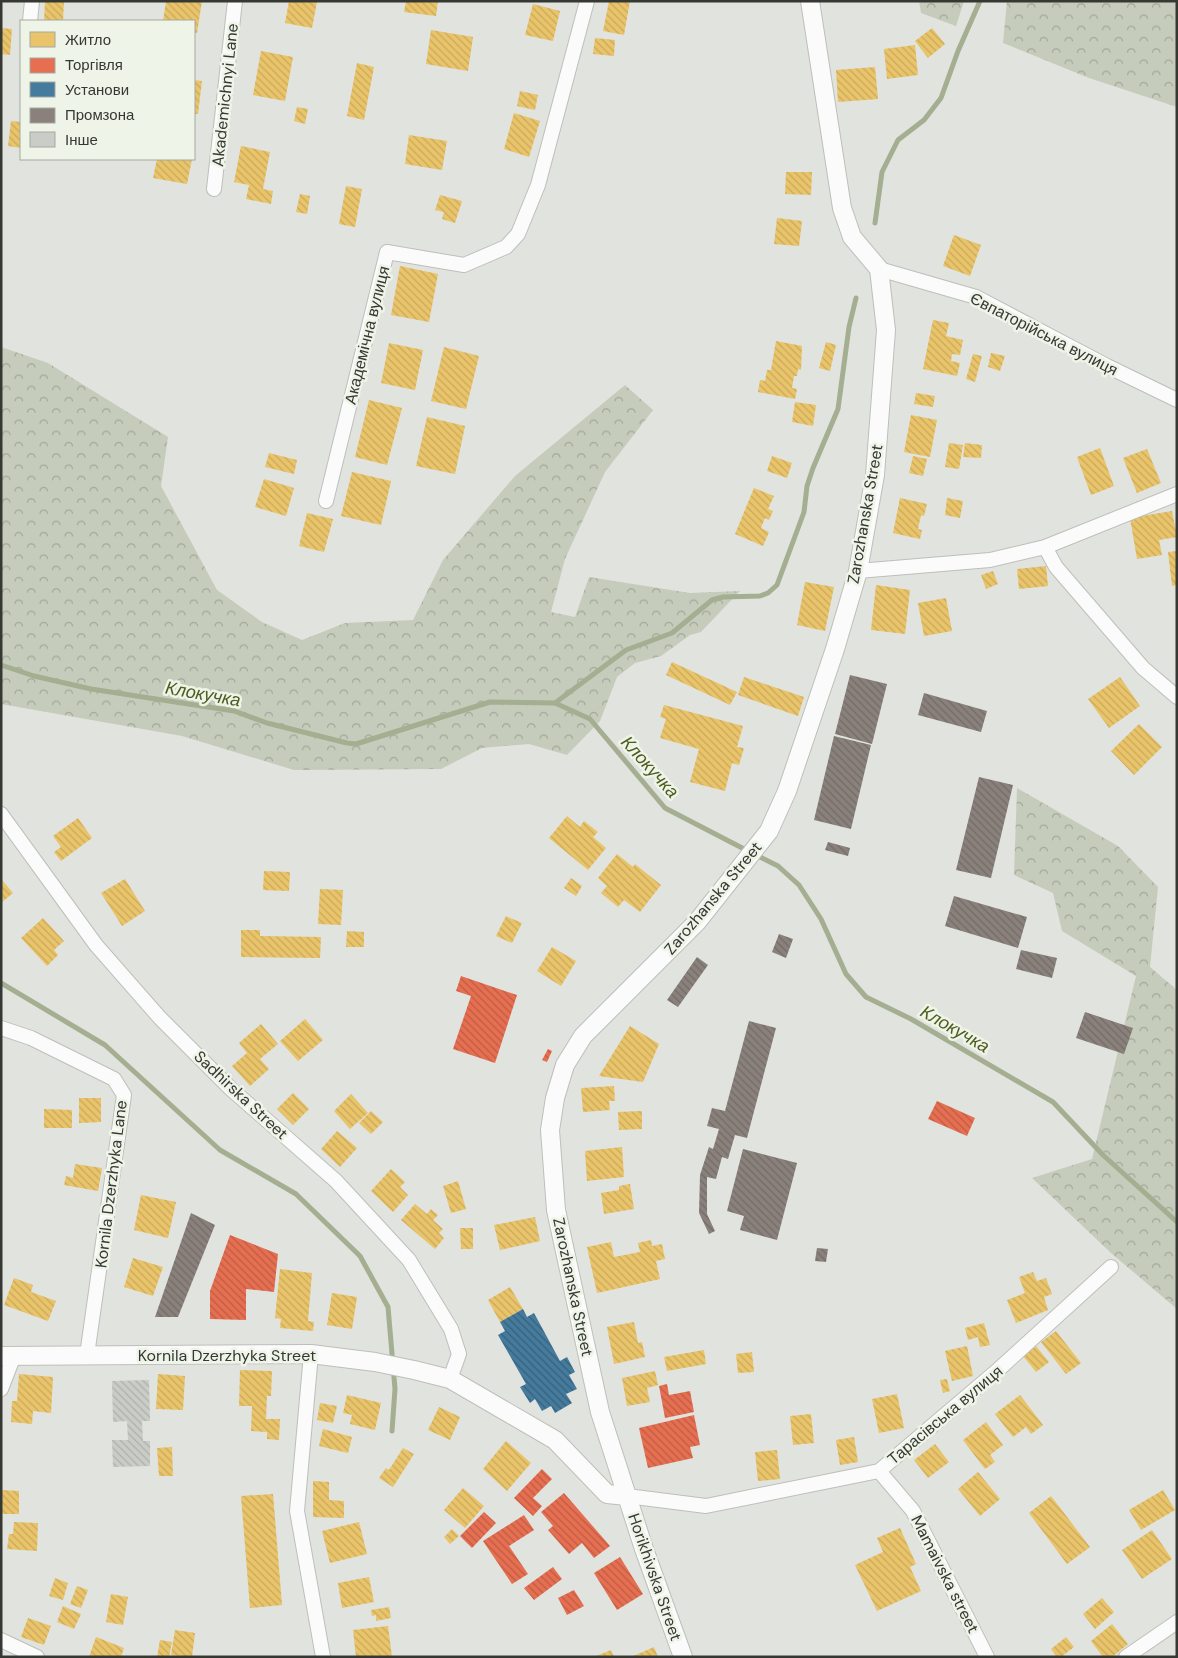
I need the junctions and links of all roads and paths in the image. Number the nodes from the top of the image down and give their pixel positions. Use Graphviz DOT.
graph roads {
  1 [pos="32,1"];
  2 [pos="235,1"];
  3 [pos="587,1"];
  4 [pos="810,1"];
  5 [pos="30,20"];
  6 [pos="214,189"];
  7 [pos="880,269"];
  8 [pos="1177,400"];
  9 [pos="1177,494"];
  10 [pos="326,501"];
  11 [pos="1045,546"];
  12 [pos="858,572"];
  13 [pos="1177,697"];
  14 [pos="1,814"];
  15 [pos="1,1028"];
  16 [pos="1111,1267"];
  17 [pos="87,1354"];
  18 [pos="311,1354"];
  19 [pos="7,1357"];
  20 [pos="450,1379"];
  21 [pos="1,1389"];
  22 [pos="600,1412"];
  23 [pos="879,1471"];
  24 [pos="627,1496"];
  25 [pos="1177,1622"];
  26 [pos="1,1640"];
  27 [pos="37,1657"];
  28 [pos="323,1657"];
  29 [pos="683,1657"];
  30 [pos="987,1657"];
  31 [pos="1126,1657"];
  1 -- 5 [label="street"];
  2 -- 6 [label="street, Akademichnyi Lane"];
  3 -- 10 [label="street, Академічна вулиця"];
  4 -- 7 [label="street"];
  7 -- 8 [label="street, Євпаторійська вулиця"];
  7 -- 12 [label="street, Zarozhanska Street"];
  9 -- 11 [label="street"];
  11 -- 12 [label="street"];
  11 -- 13 [label="street"];
  12 -- 22 [label="street, Zarozhanska Street"];
  14 -- 20 [label="street, Sadhirska Street"];
  15 -- 17 [label="street, Kornila Dzerzhyka Lane"];
  16 -- 23 [label="street, Тарасівська вулиця"];
  17 -- 18 [label="street, Kornila Dzerzhyka Street"];
  17 -- 19 [label="street, Kornila Dzerzhyka Street"];
  18 -- 20 [label="street, Kornila Dzerzhyka Street"];
  18 -- 28 [label="street"];
  19 -- 21 [label="street"];
  20 -- 24 [label="street, Horikhivska Street"];
  22 -- 24 [label="street, Horikhivska Street"];
  23 -- 24 [label="street, Тарасівська вулиця"];
  23 -- 30 [label="street, Mamaivska street"];
  24 -- 29 [label="street, Horikhivska Street"];
  25 -- 31 [label="street"];
  26 -- 27 [label="street"];
}
